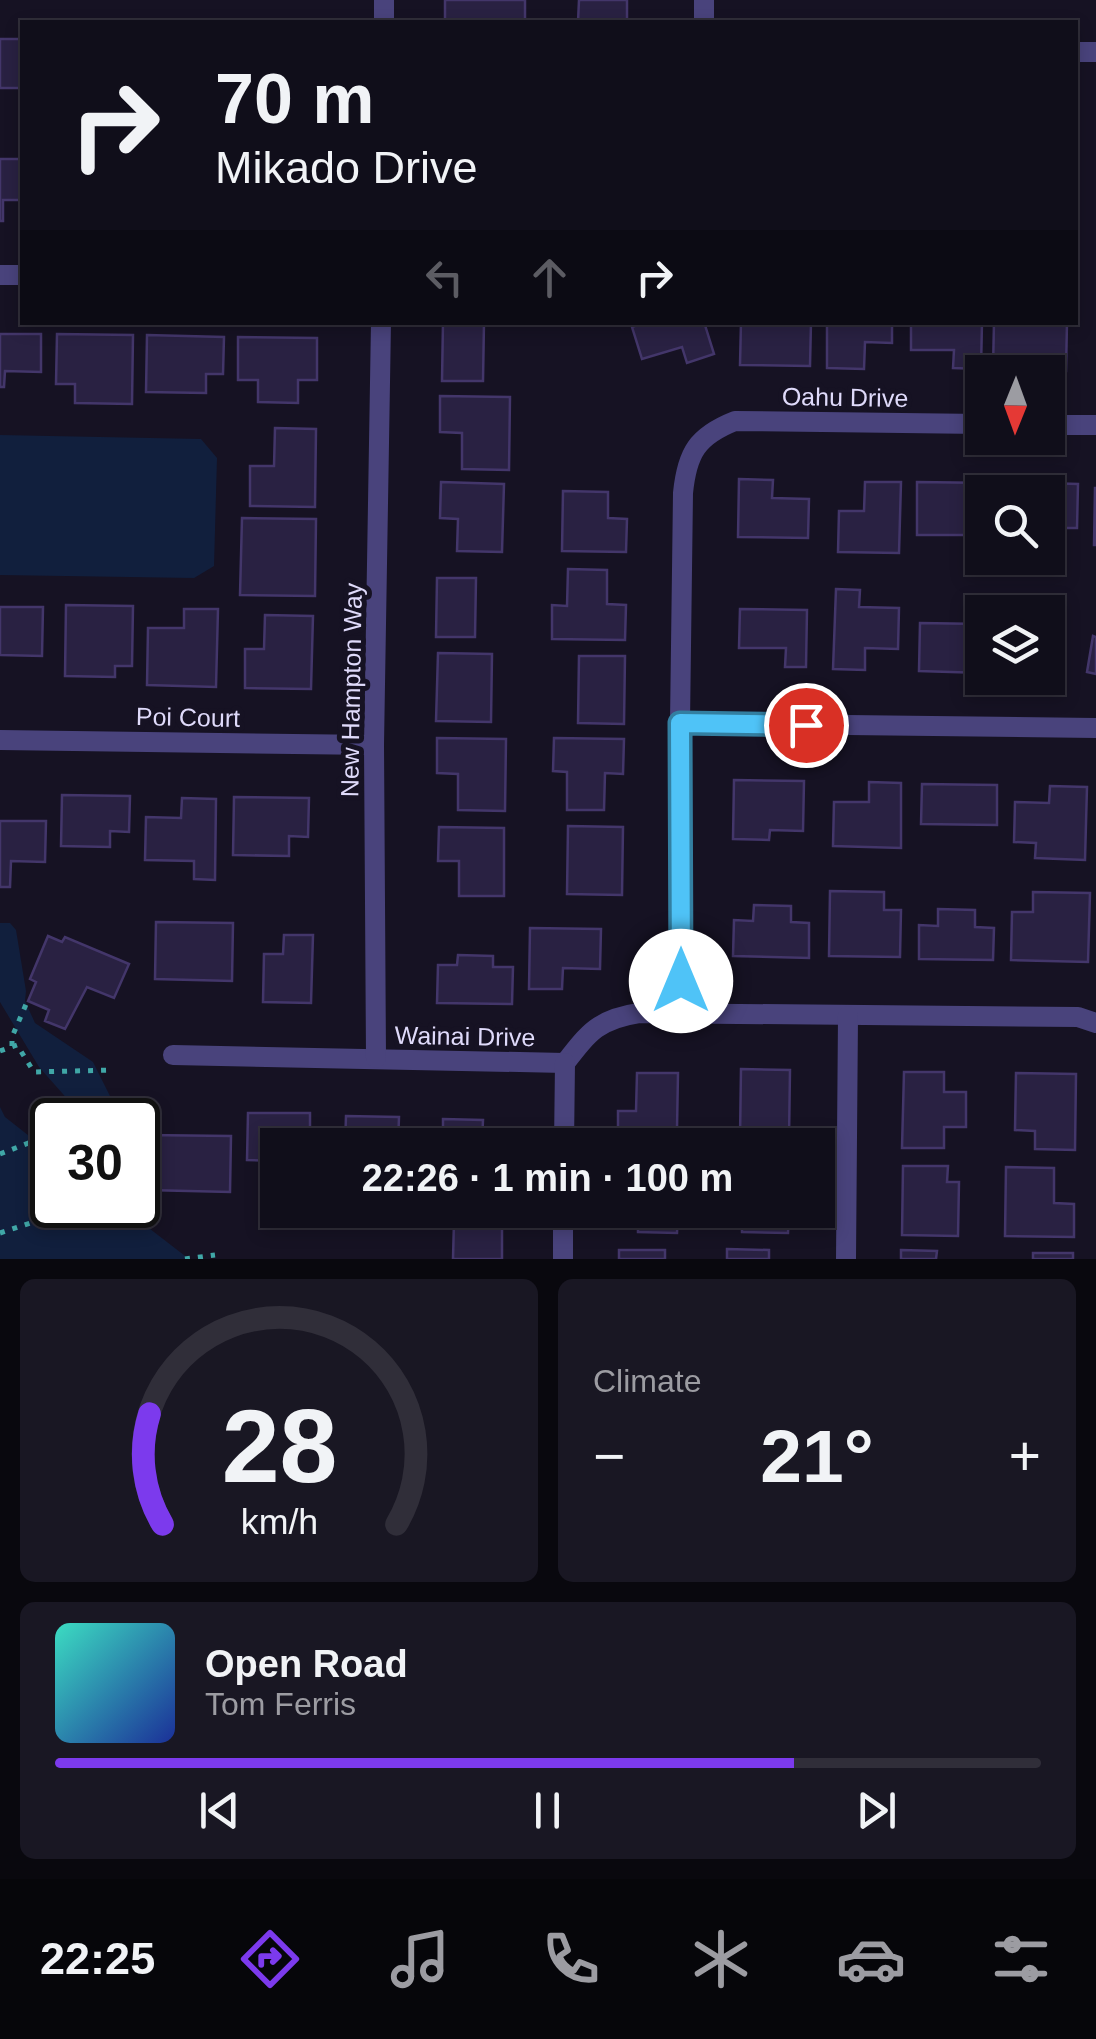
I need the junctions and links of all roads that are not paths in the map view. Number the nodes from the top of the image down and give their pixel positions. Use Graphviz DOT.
graph roads {
  1 [pos="381,325"];
  2 [pos="965,424"];
  3 [pos="1065,425"];
  4 [pos="1096,426"];
  5 [pos="680,723"];
  6 [pos="1096,728"];
  7 [pos="0,740"];
  8 [pos="374,745"];
  9 [pos="682,1014"];
  10 [pos="848,1016"];
  11 [pos="1096,1023"];
  12 [pos="173,1055"];
  13 [pos="376,1058"];
  14 [pos="565,1063"];
  15 [pos="564,1128"];
  16 [pos="564,1228"];
  17 [pos="563,1259"];
  18 [pos="846,1259"];
  1 -- 8 [label="street, New Hampton Way"];
  2 -- 5 [label="street, Oahu Drive"];
  3 -- 4 [label="street"];
  5 -- 6 [label="street"];
  5 -- 9 [label="street"];
  7 -- 8 [label="street, Poi Court"];
  8 -- 13 [label="street, New Hampton Way"];
  9 -- 10 [label="street, Wainai Drive"];
  9 -- 14 [label="street, Wainai Drive"];
  10 -- 11 [label="street, Wainai Drive"];
  10 -- 18 [label="street"];
  12 -- 13 [label="street, Wainai Drive"];
  13 -- 14 [label="street, Wainai Drive"];
  14 -- 15 [label="street"];
  16 -- 17 [label="street"];
}
